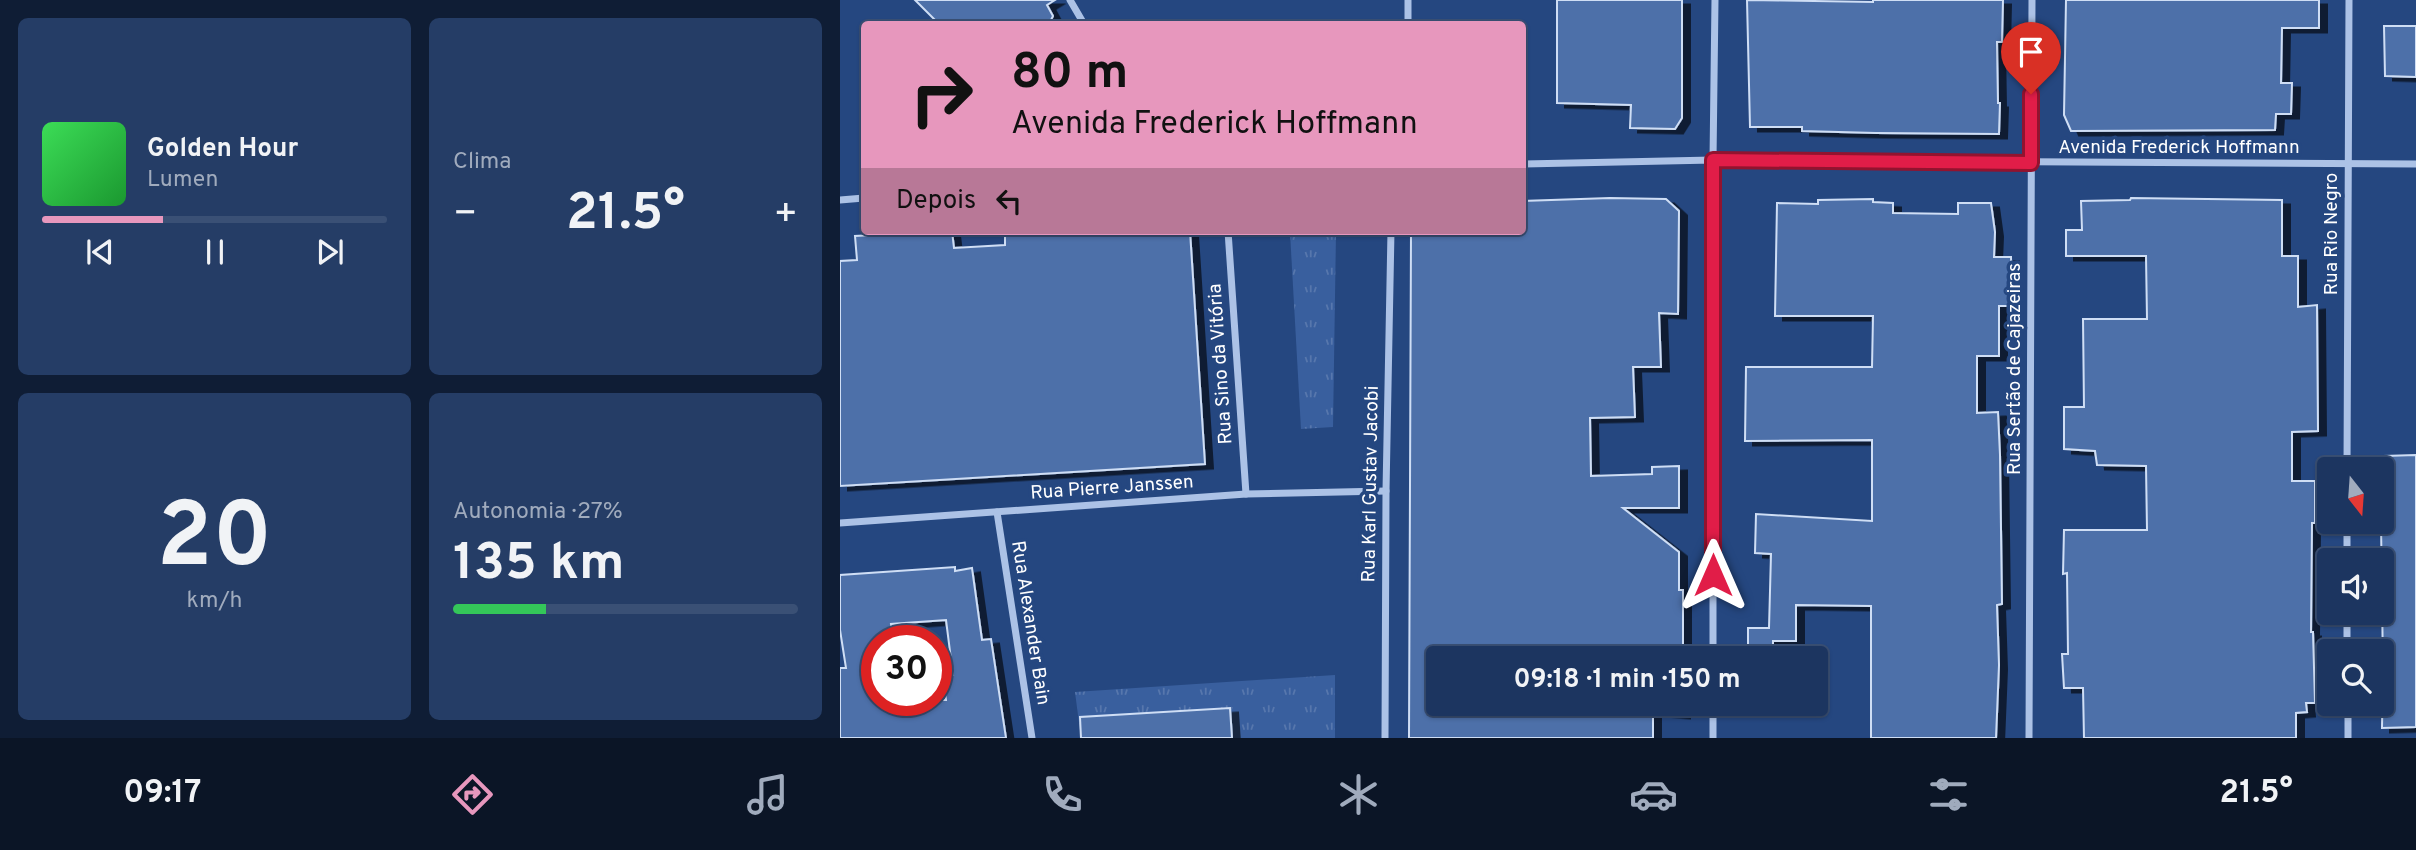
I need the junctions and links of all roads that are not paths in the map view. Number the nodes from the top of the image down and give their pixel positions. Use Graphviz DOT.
graph roads {
  1 [pos="1070,0"];
  2 [pos="1408,0"];
  3 [pos="1715,0"];
  4 [pos="2032,0"];
  5 [pos="2348,0"];
  6 [pos="1082,21"];
  7 [pos="1408,21"];
  8 [pos="1713,160"];
  9 [pos="2031,163"];
  10 [pos="2348,163"];
  11 [pos="2416,163"];
  12 [pos="1526,164"];
  13 [pos="841,198"];
  14 [pos="861,198"];
  15 [pos="1228,235"];
  16 [pos="1391,235"];
  17 [pos="2347,457"];
  18 [pos="1386,491"];
  19 [pos="1246,494"];
  20 [pos="997,512"];
  21 [pos="840,523"];
  22 [pos="1713,646"];
  23 [pos="1713,716"];
  24 [pos="2348,716"];
  25 [pos="1032,738"];
  26 [pos="1385,738"];
  27 [pos="1713,738"];
  28 [pos="2029,738"];
  29 [pos="2348,738"];
  1 -- 6 [label="street"];
  2 -- 7 [label="street"];
  3 -- 8 [label="street"];
  4 -- 9 [label="street, Rua Sertão de Cajazeiras"];
  5 -- 10 [label="street, Rua Rio Negro"];
  8 -- 9 [label="street, Avenida Frederick Hoffmann"];
  8 -- 12 [label="street, Avenida Frederick Hoffmann"];
  8 -- 22 [label="street"];
  9 -- 10 [label="street, Avenida Frederick Hoffmann"];
  9 -- 28 [label="street, Rua Sertão de Cajazeiras"];
  10 -- 11 [label="street, Avenida Frederick Hoffmann"];
  10 -- 17 [label="street, Rua Rio Negro"];
  13 -- 14 [label="street"];
  15 -- 19 [label="street, Rua Sino da Vitória"];
  16 -- 18 [label="street, Rua Karl Gustav Jacobi"];
  18 -- 19 [label="street, Rua Pierre Janssen"];
  18 -- 26 [label="street, Rua Karl Gustav Jacobi"];
  19 -- 20 [label="street, Rua Pierre Janssen"];
  20 -- 21 [label="street, Rua Pierre Janssen"];
  20 -- 25 [label="street, Rua Alexander Bain"];
  23 -- 27 [label="street"];
  24 -- 29 [label="street"];
}
